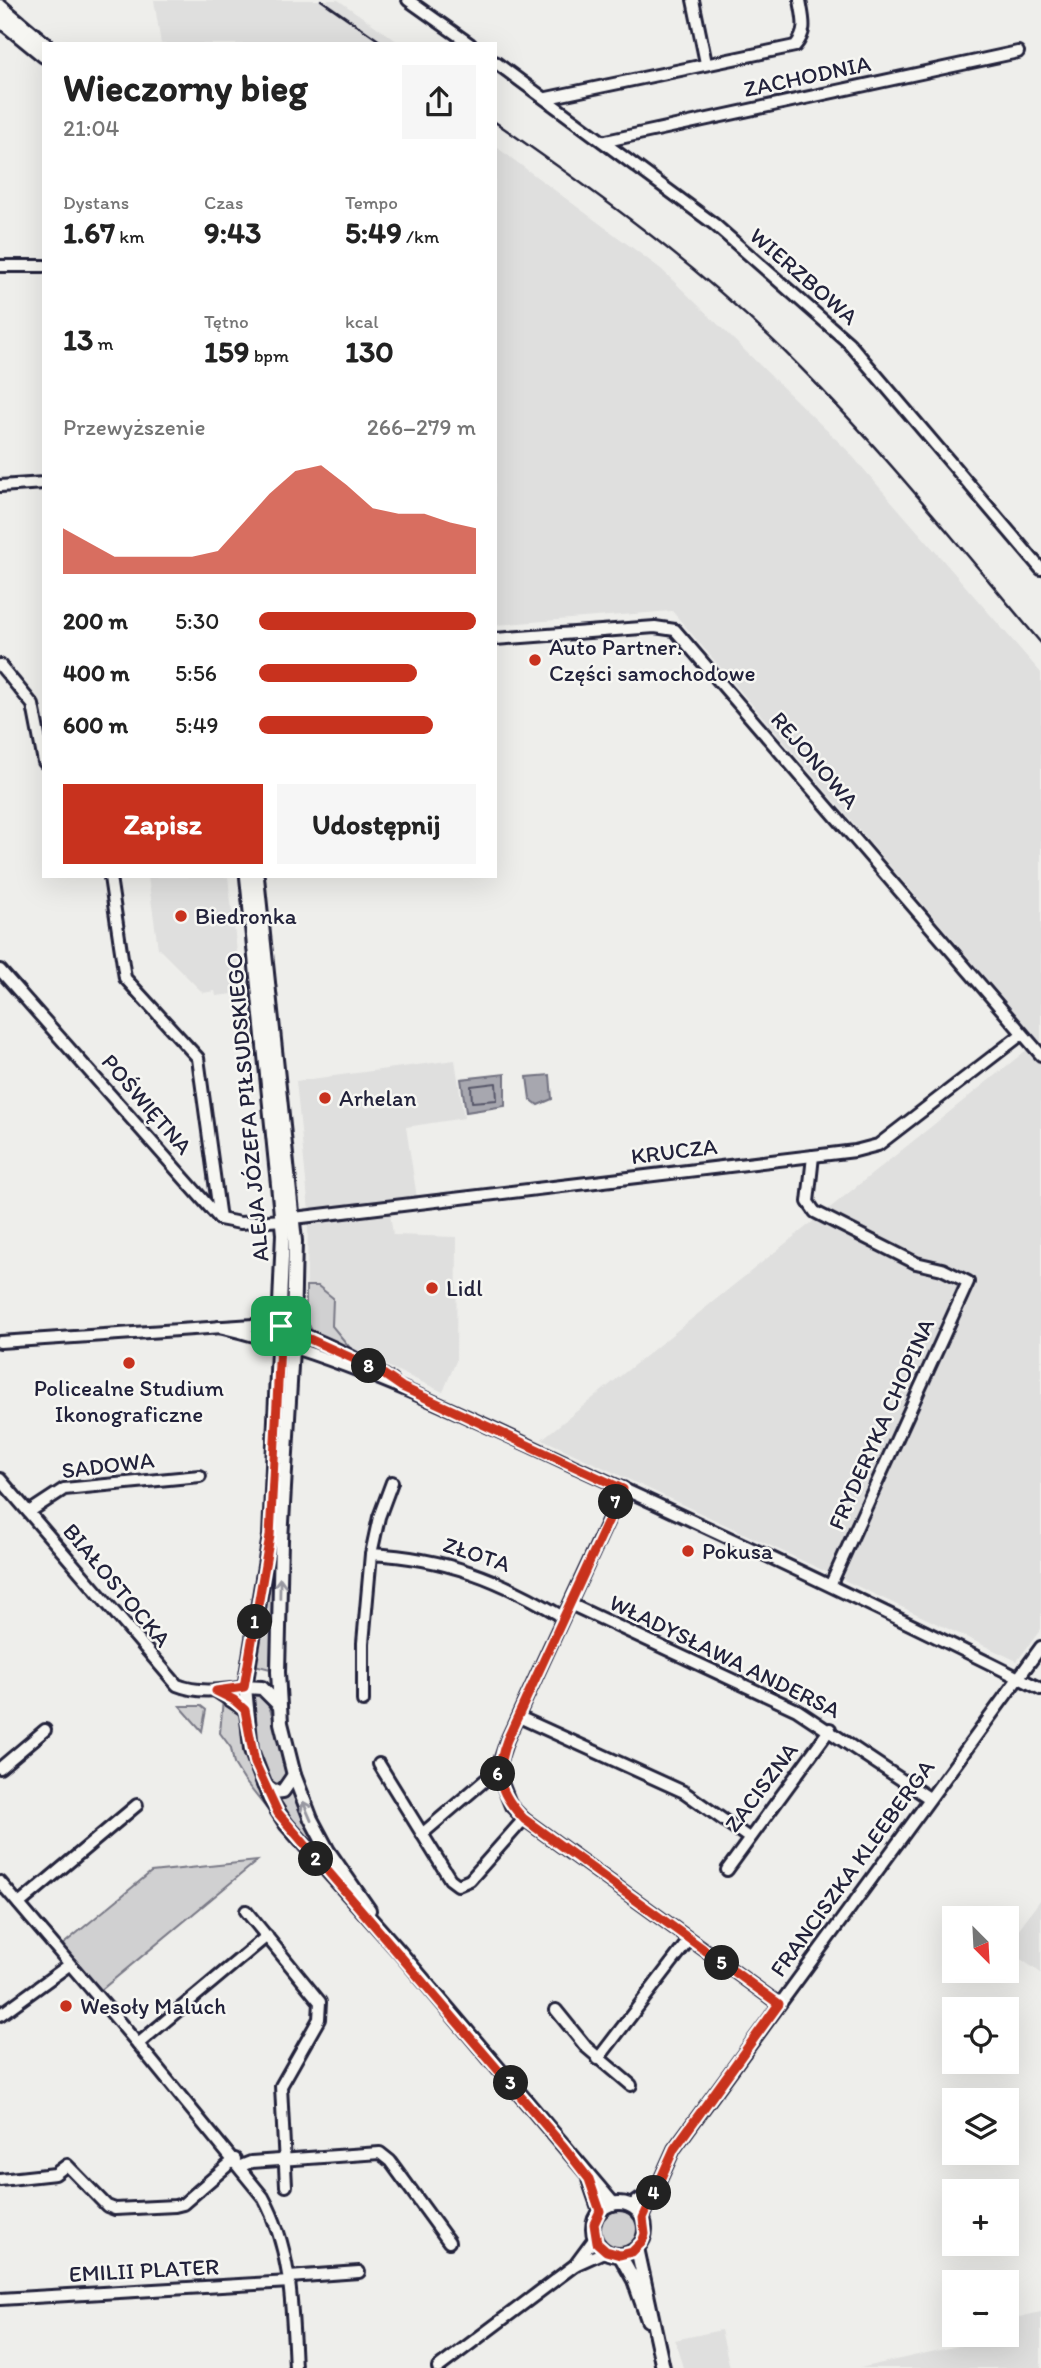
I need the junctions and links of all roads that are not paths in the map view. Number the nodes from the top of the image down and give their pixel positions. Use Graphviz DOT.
graph roads {
  1 [pos="408,0"];
  2 [pos="693,0"];
  3 [pos="800,0"];
  4 [pos="0,6"];
  5 [pos="0,20"];
  6 [pos="43,42"];
  7 [pos="467,42"];
  8 [pos="1018,52"];
  9 [pos="42,54"];
  10 [pos="497,63"];
  11 [pos="706,63"];
  12 [pos="547,98"];
  13 [pos="606,141"];
  14 [pos="0,267"];
  15 [pos="42,267"];
  16 [pos="42,483"];
  17 [pos="0,486"];
  18 [pos="1041,569"];
  19 [pos="497,639"];
  20 [pos="0,665"];
  21 [pos="42,752"];
  22 [pos="110,878"];
  23 [pos="247,878"];
  24 [pos="257,878"];
  25 [pos="0,970"];
  26 [pos="1022,1034"];
  27 [pos="1041,1055"];
  28 [pos="813,1156"];
  29 [pos="220,1219"];
  30 [pos="288,1219"];
  31 [pos="219,1327"];
  32 [pos="287,1329"];
  33 [pos="0,1342"];
  34 [pos="286,1344"];
  35 [pos="374,1374"];
  36 [pos="200,1476"];
  37 [pos="0,1479"];
  38 [pos="392,1482"];
  39 [pos="623,1489"];
  40 [pos="29,1512"];
  41 [pos="371,1554"];
  42 [pos="831,1584"];
  43 [pos="570,1604"];
  44 [pos="563,1617"];
  45 [pos="1041,1647"];
  46 [pos="1018,1677"];
  47 [pos="244,1687"];
  48 [pos="1041,1689"];
  49 [pos="216,1691"];
  50 [pos="363,1701"];
  51 [pos="279,1705"];
  52 [pos="245,1710"];
  53 [pos="519,1717"];
  54 [pos="45,1730"];
  55 [pos="831,1730"];
  56 [pos="379,1764"];
  57 [pos="0,1768"];
  58 [pos="497,1770"];
  59 [pos="293,1775"];
  60 [pos="263,1785"];
  61 [pos="929,1798"];
  62 [pos="137,1805"];
  63 [pos="524,1819"];
  64 [pos="422,1835"];
  65 [pos="749,1838"];
  66 [pos="727,1870"];
  67 [pos="0,1882"];
  68 [pos="19,1904"];
  69 [pos="246,1911"];
  70 [pos="267,1936"];
  71 [pos="690,1940"];
  72 [pos="398,1950"];
  73 [pos="69,1965"];
  74 [pos="779,2004"];
  75 [pos="556,2010"];
  76 [pos="0,2015"];
  77 [pos="138,2044"];
  78 [pos="598,2059"];
  79 [pos="631,2085"];
  80 [pos="283,2159"];
  81 [pos="238,2163"];
  82 [pos="589,2179"];
  83 [pos="0,2180"];
  84 [pos="286,2186"];
  85 [pos="656,2188"];
  86 [pos="613,2204"];
  87 [pos="630,2206"];
  88 [pos="600,2211"];
  89 [pos="643,2218"];
  90 [pos="595,2238"];
  91 [pos="449,2242"];
  92 [pos="637,2248"];
  93 [pos="606,2251"];
  94 [pos="620,2255"];
  95 [pos="575,2265"];
  96 [pos="359,2272"];
  97 [pos="290,2280"];
  98 [pos="0,2299"];
  99 [pos="657,2344"];
  100 [pos="295,2368"];
  101 [pos="438,2368"];
  102 [pos="663,2368"];
  1 -- 7 [label="street"];
  2 -- 11 [label="street"];
  3 -- 11 [label="street"];
  4 -- 6 [label="main road"];
  5 -- 9 [label="main road"];
  8 -- 13 [label="street, ZACHODNIA"];
  10 -- 12 [label="street, WIERZBOWA"];
  11 -- 12 [label="street"];
  12 -- 13 [label="street, WIERZBOWA"];
  13 -- 18 [label="street, WIERZBOWA"];
  14 -- 15 [label="street"];
  16 -- 17 [label="street"];
  19 -- 26 [label="street, REJONOWA"];
  20 -- 21 [label="street"];
  22 -- 29 [label="street"];
  23 -- 30 [label="main road, ALEJA JÓZEFA PIŁSUDSKIEGO"];
  24 -- 30 [label="main road, ALEJA JÓZEFA PIŁSUDSKIEGO"];
  25 -- 29 [label="street, POŚWIĘTNA"];
  26 -- 27 [label="street, REJONOWA"];
  26 -- 28 [label="street, KRUCZA"];
  28 -- 30 [label="street, KRUCZA"];
  28 -- 42 [label="street, FRYDERYKA CHOPINA"];
  29 -- 30 [label="street"];
  30 -- 32 [label="main road, ALEJA JÓZEFA PIŁSUDSKIEGO"];
  31 -- 32 [label="street"];
  31 -- 33 [label="street"];
  31 -- 34 [label="street"];
  32 -- 34 [label="main road, ALEJA JÓZEFA PIŁSUDSKIEGO"];
  32 -- 35 [label="street"];
  34 -- 35 [label="street"];
  34 -- 47 [label="main road, ALEJA JÓZEFA PIŁSUDSKIEGO"];
  51 -- 34 [label="main road, ALEJA JÓZEFA PIŁSUDSKIEGO, one-way"];
  35 -- 39 [label="street"];
  36 -- 40 [label="street, SADOWA"];
  37 -- 40 [label="street, BIAŁOSTOCKA"];
  38 -- 41 [label="street"];
  39 -- 42 [label="street"];
  39 -- 43 [label="street"];
  40 -- 49 [label="street, BIAŁOSTOCKA"];
  41 -- 44 [label="street, ZŁOTA"];
  41 -- 50 [label="street"];
  42 -- 46 [label="street"];
  43 -- 44 [label="street"];
  43 -- 55 [label="street, WŁADYSŁAWA ANDERSA"];
  44 -- 53 [label="street"];
  45 -- 46 [label="street, FRANCISZKA KLEEBERGA"];
  46 -- 48 [label="street"];
  46 -- 61 [label="street, FRANCISZKA KLEEBERGA"];
  47 -- 49 [label="street, BIAŁOSTOCKA"];
  47 -- 51 [label="main road"];
  47 -- 52 [label="main road, ALEJA JÓZEFA PIŁSUDSKIEGO"];
  49 -- 52 [label="street, BIAŁOSTOCKA"];
  51 -- 59 [label="main road"];
  52 -- 60 [label="main road"];
  53 -- 58 [label="street"];
  53 -- 65 [label="street"];
  54 -- 57 [label="street"];
  55 -- 61 [label="street, WŁADYSŁAWA ANDERSA"];
  55 -- 65 [label="street, ZACISZNA"];
  56 -- 64 [label="street"];
  58 -- 63 [label="street"];
  58 -- 64 [label="street"];
  59 -- 60 [label="main road"];
  72 -- 59 [label="main road, one-way"];
  60 -- 72 [label="main road"];
  61 -- 74 [label="street, FRANCISZKA KLEEBERGA"];
  62 -- 68 [label="street"];
  63 -- 64 [label="street"];
  63 -- 71 [label="street"];
  65 -- 66 [label="street, ZACISZNA"];
  67 -- 68 [label="street"];
  68 -- 73 [label="street"];
  69 -- 70 [label="street"];
  70 -- 77 [label="street"];
  70 -- 80 [label="street"];
  71 -- 74 [label="street"];
  71 -- 78 [label="street"];
  72 -- 82 [label="main road"];
  73 -- 76 [label="street"];
  73 -- 77 [label="street"];
  74 -- 85 [label="street, FRANCISZKA KLEEBERGA"];
  75 -- 78 [label="street"];
  77 -- 81 [label="street"];
  78 -- 79 [label="street"];
  80 -- 81 [label="street"];
  80 -- 84 [label="street"];
  80 -- 91 [label="street"];
  81 -- 83 [label="street"];
  81 -- 97 [label="street"];
  82 -- 86 [label="main road"];
  82 -- 88 [label="main road"];
  85 -- 87 [label="street"];
  85 -- 89 [label="street, FRANCISZKA KLEEBERGA"];
  86 -- 87 [label="main road"];
  86 -- 88 [label="main road"];
  87 -- 89 [label="main road"];
  88 -- 90 [label="main road"];
  89 -- 92 [label="main road"];
  90 -- 93 [label="main road"];
  90 -- 95 [label="street"];
  92 -- 94 [label="main road"];
  92 -- 99 [label="main road"];
  93 -- 94 [label="main road"];
  93 -- 95 [label="street"];
  94 -- 99 [label="main road"];
  95 -- 101 [label="street"];
  96 -- 97 [label="street, EMILII PLATER"];
  97 -- 98 [label="street, EMILII PLATER"];
  97 -- 100 [label="street"];
  99 -- 102 [label="main road"];
}
